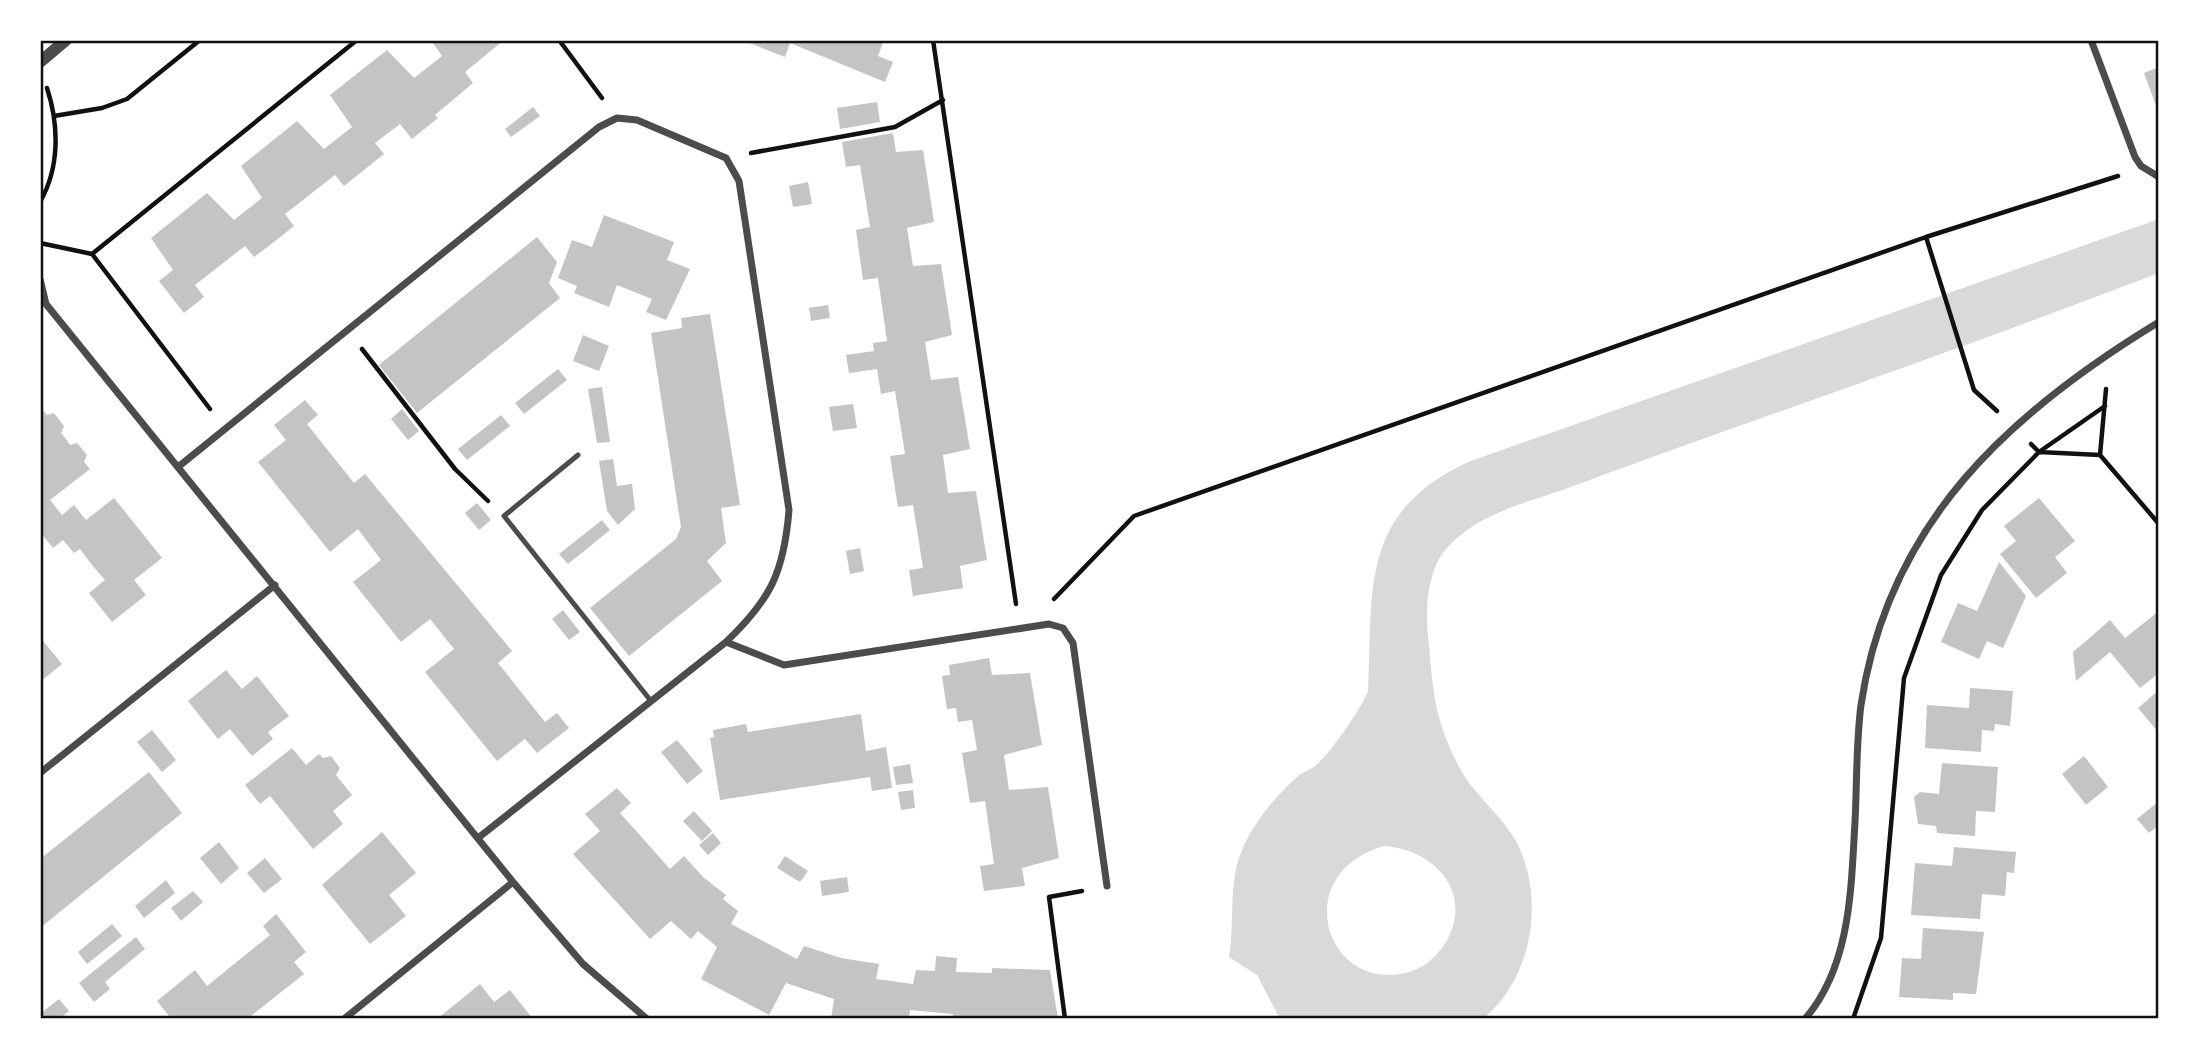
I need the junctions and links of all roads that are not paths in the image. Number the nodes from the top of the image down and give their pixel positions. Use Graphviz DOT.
graph roads {
  1 [pos="66,40"];
  2 [pos="2091,40"];
  3 [pos="40,62"];
  4 [pos="2159,177"];
  5 [pos="40,279"];
  6 [pos="42,305"];
  7 [pos="2159,322"];
  8 [pos="578,455"];
  9 [pos="178,467"];
  10 [pos="275,585"];
  11 [pos="726,642"];
  12 [pos="651,701"];
  13 [pos="40,773"];
  14 [pos="478,838"];
  15 [pos="513,882"];
  16 [pos="1107,886"];
  17 [pos="344,1019"];
  18 [pos="647,1019"];
  19 [pos="1805,1019"];
  1 -- 3 [label="street"];
  2 -- 4 [label="street"];
  5 -- 6 [label="street"];
  6 -- 9 [label="street"];
  7 -- 19 [label="street"];
  8 -- 12 [label="lane"];
  9 -- 10 [label="street"];
  9 -- 11 [label="street"];
  10 -- 13 [label="street"];
  10 -- 14 [label="street"];
  11 -- 12 [label="street"];
  11 -- 16 [label="street"];
  12 -- 14 [label="street"];
  14 -- 15 [label="street"];
  15 -- 17 [label="street"];
  15 -- 18 [label="street"];
}
